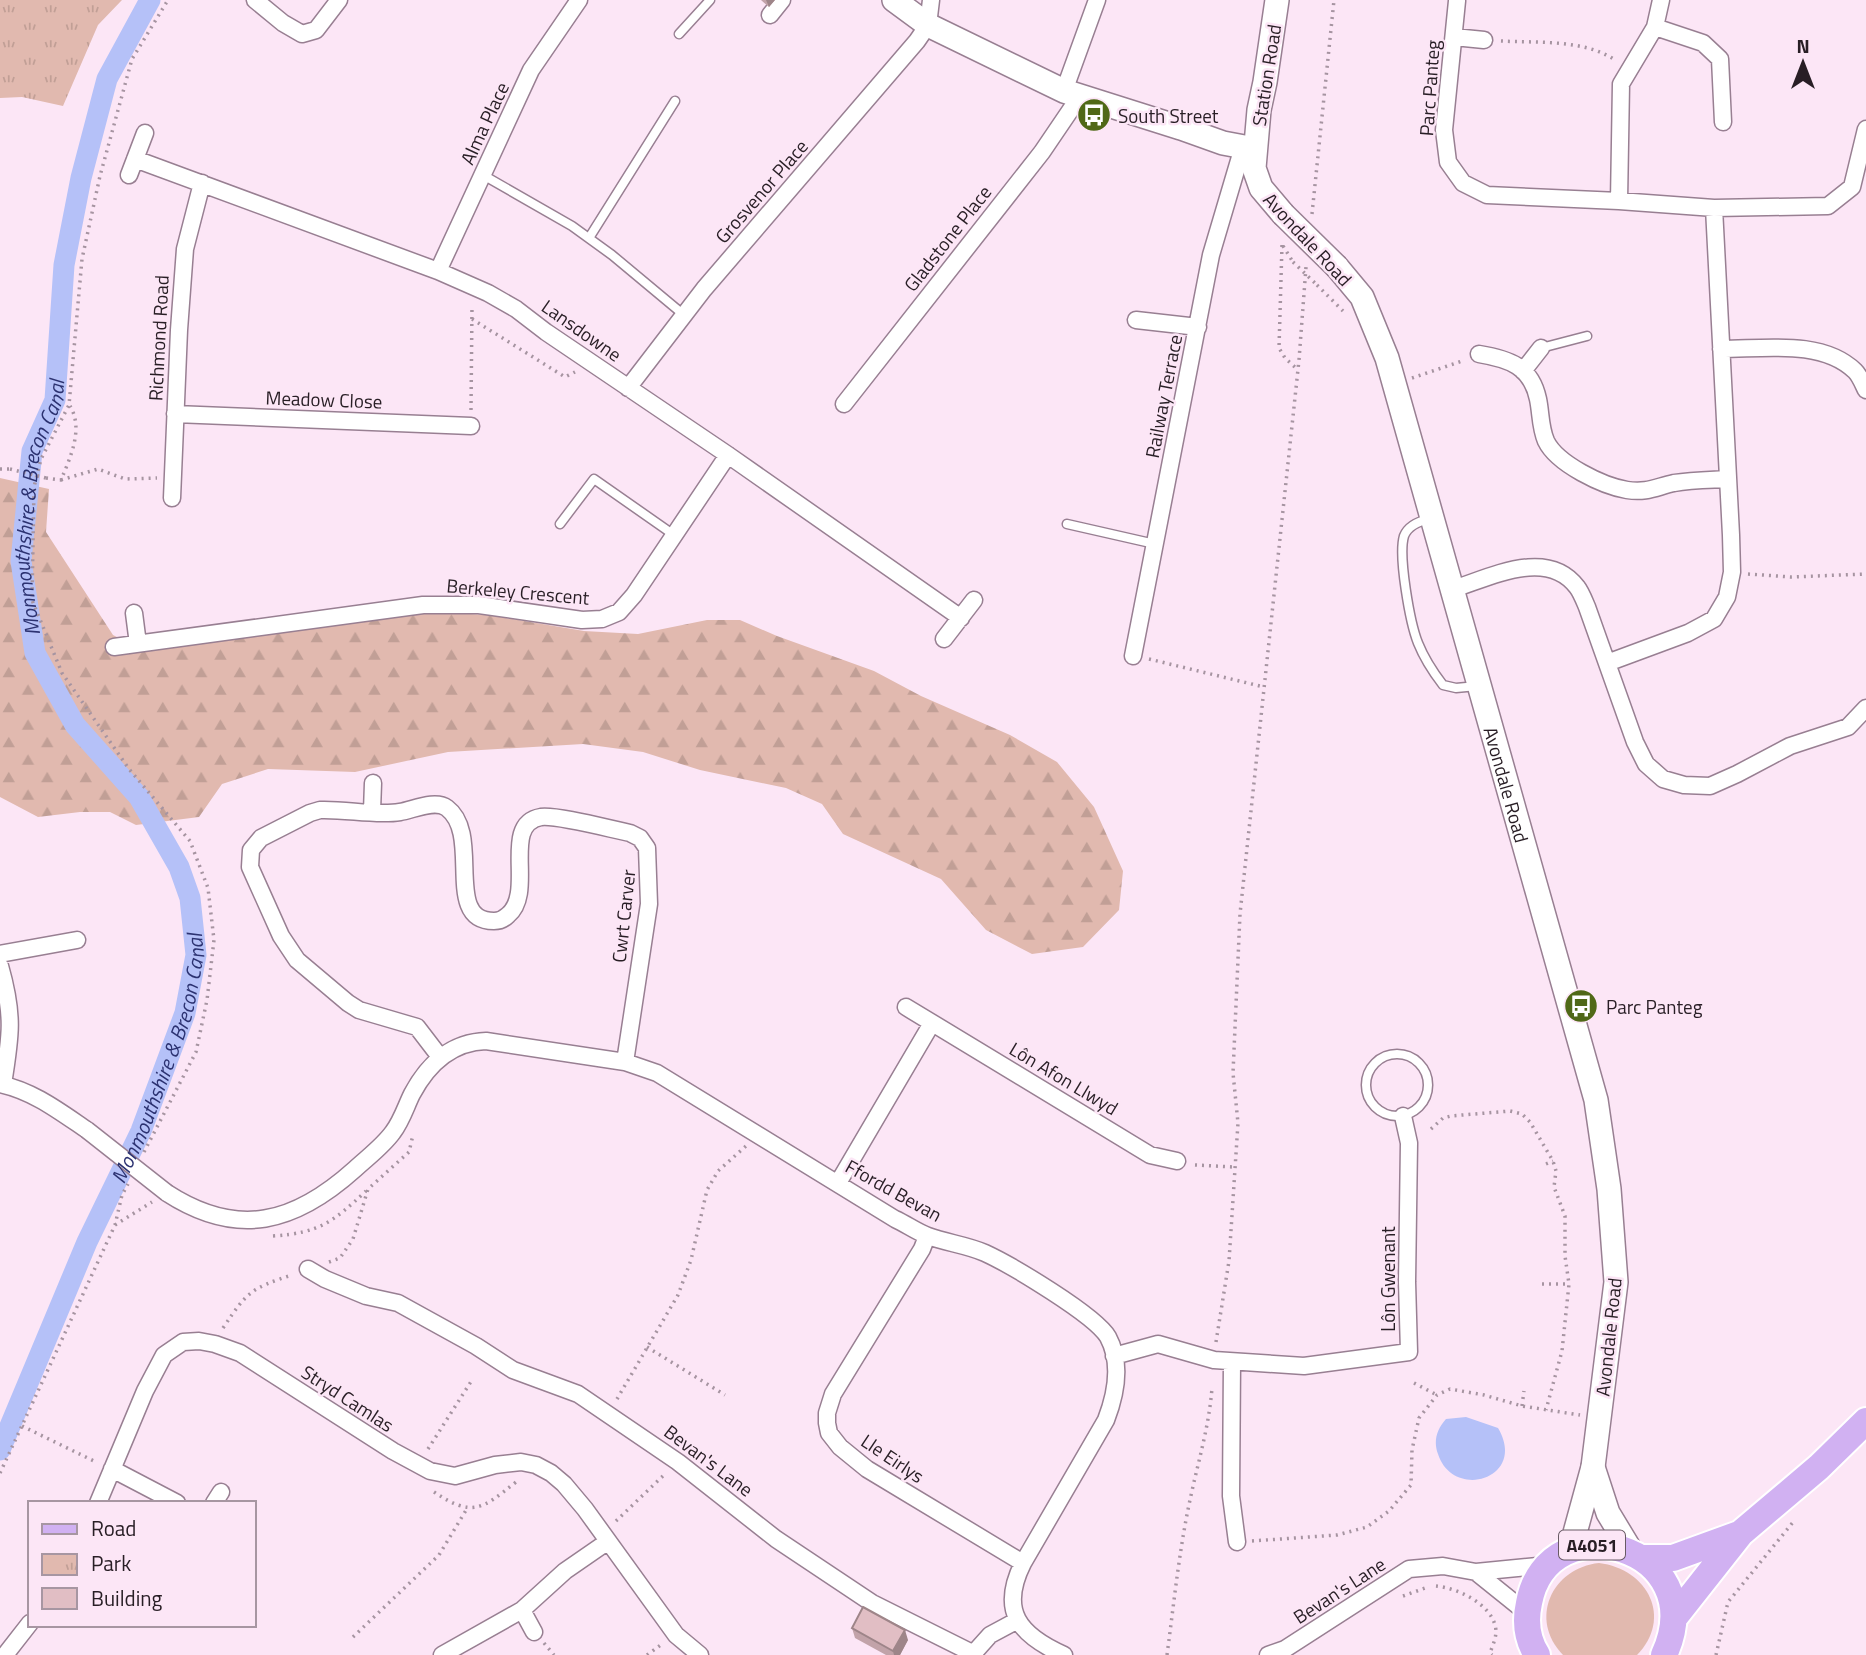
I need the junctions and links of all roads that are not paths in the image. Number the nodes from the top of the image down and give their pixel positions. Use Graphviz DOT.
graph roads {
  1 [pos="255,0"];
  2 [pos="339,0"];
  3 [pos="579,0"];
  4 [pos="710,0"];
  5 [pos="782,0"];
  6 [pos="894,0"];
  7 [pos="931,0"];
  8 [pos="1097,0"];
  9 [pos="1277,0"];
  10 [pos="1661,0"];
  11 [pos="1457,1"];
  12 [pos="770,15"];
  13 [pos="928,25"];
  14 [pos="1655,27"];
  15 [pos="679,34"];
  16 [pos="1454,37"];
  17 [pos="1485,40"];
  18 [pos="1072,94"];
  19 [pos="675,101"];
  20 [pos="1723,122"];
  21 [pos="1866,129"];
  22 [pos="145,133"];
  23 [pos="1249,148"];
  24 [pos="135,159"];
  25 [pos="129,175"];
  26 [pos="483,175"];
  27 [pos="202,183"];
  28 [pos="1619,201"];
  29 [pos="1714,208"];
  30 [pos="589,238"];
  31 [pos="438,271"];
  32 [pos="684,315"];
  33 [pos="1136,320"];
  34 [pos="1198,327"];
  35 [pos="1587,336"];
  36 [pos="1541,348"];
  37 [pos="1721,349"];
  38 [pos="1479,354"];
  39 [pos="1523,371"];
  40 [pos="628,388"];
  41 [pos="1866,390"];
  42 [pos="844,404"];
  43 [pos="175,414"];
  44 [pos="471,426"];
  45 [pos="728,455"];
  46 [pos="1728,480"];
  47 [pos="172,498"];
  48 [pos="1432,518"];
  49 [pos="561,524"];
  50 [pos="1067,524"];
  51 [pos="674,535"];
  52 [pos="1155,544"];
  53 [pos="1453,589"];
  54 [pos="974,600"];
  55 [pos="134,613"];
  56 [pos="961,618"];
  57 [pos="944,639"];
  58 [pos="138,644"];
  59 [pos="114,647"];
  60 [pos="1133,656"];
  61 [pos="1607,663"];
  62 [pos="1480,686"];
  63 [pos="1866,708"];
  64 [pos="373,783"];
  65 [pos="372,811"];
  66 [pos="77,940"];
  67 [pos="0,954"];
  68 [pos="0,966"];
  69 [pos="906,1007"];
  70 [pos="932,1023"];
  71 [pos="440,1057"];
  72 [pos="625,1062"];
  73 [pos="1,1084"];
  74 [pos="1403,1116"];
  75 [pos="1177,1161"];
  76 [pos="838,1183"];
  77 [pos="927,1236"];
  78 [pos="308,1269"];
  79 [pos="1114,1356"];
  80 [pos="1232,1362"];
  81 [pos="1866,1421"];
  82 [pos="1593,1467"];
  83 [pos="112,1469"];
  84 [pos="99,1501"];
  85 [pos="173,1501"];
  86 [pos="1741,1534"];
  87 [pos="604,1538"];
  88 [pos="1237,1542"];
  89 [pos="1638,1555"];
  90 [pos="1559,1558"];
  91 [pos="1023,1563"];
  92 [pos="1476,1572"];
  93 [pos="522,1610"];
  94 [pos="1016,1621"];
  95 [pos="28,1626"];
  96 [pos="534,1632"];
  97 [pos="1527,1640"];
  98 [pos="1671,1642"];
  99 [pos="444,1654"];
  100 [pos="972,1654"];
  101 [pos="5,1655"];
  102 [pos="700,1655"];
  103 [pos="1064,1655"];
  104 [pos="1268,1655"];
  1 -- 2 [label="street"];
  3 -- 26 [label="street, Alma Place"];
  4 -- 15 [label="lane"];
  5 -- 12 [label="street"];
  6 -- 13 [label="street"];
  7 -- 13 [label="street"];
  8 -- 18 [label="street, Gladstone Place"];
  9 -- 23 [label="street, Station Road"];
  10 -- 14 [label="street"];
  11 -- 16 [label="street, Parc Panteg"];
  13 -- 18 [label="street"];
  13 -- 32 [label="street, Grosvenor Place"];
  14 -- 20 [label="street"];
  14 -- 28 [label="street"];
  16 -- 17 [label="street"];
  16 -- 28 [label="street, Parc Panteg"];
  18 -- 23 [label="street"];
  18 -- 42 [label="street, Gladstone Place"];
  19 -- 30 [label="lane"];
  21 -- 29 [label="street, Parc Panteg"];
  22 -- 24 [label="street"];
  23 -- 34 [label="street, Railway Terrace"];
  23 -- 48 [label="street, Avondale Road, bridge"];
  24 -- 25 [label="street"];
  24 -- 27 [label="street, Lansdowne"];
  26 -- 30 [label="lane"];
  26 -- 31 [label="street, Alma Place"];
  27 -- 31 [label="street, Lansdowne"];
  27 -- 43 [label="street, Richmond Road"];
  28 -- 29 [label="street, Parc Panteg"];
  29 -- 37 [label="street"];
  30 -- 32 [label="lane"];
  31 -- 40 [label="street, Lansdowne"];
  32 -- 40 [label="street, Grosvenor Place"];
  33 -- 34 [label="street"];
  34 -- 52 [label="street, Railway Terrace"];
  35 -- 36 [label="lane"];
  36 -- 39 [label="street"];
  37 -- 41 [label="street"];
  37 -- 46 [label="street"];
  38 -- 39 [label="street"];
  39 -- 46 [label="street"];
  40 -- 45 [label="street, Lansdowne"];
  43 -- 44 [label="street, Meadow Close"];
  43 -- 47 [label="street, Richmond Road"];
  45 -- 51 [label="street, Berkeley Crescent"];
  45 -- 56 [label="street, Lansdowne"];
  46 -- 61 [label="street"];
  48 -- 53 [label="street, Avondale Road"];
  48 -- 62 [label="lane"];
  49 -- 51 [label="lane"];
  50 -- 52 [label="lane"];
  51 -- 58 [label="street, Berkeley Crescent"];
  52 -- 60 [label="street, Railway Terrace"];
  53 -- 61 [label="street"];
  53 -- 62 [label="street, Avondale Road"];
  54 -- 56 [label="street"];
  55 -- 58 [label="street"];
  56 -- 57 [label="street"];
  58 -- 59 [label="street, Berkeley Crescent"];
  61 -- 63 [label="street"];
  62 -- 82 [label="street, Avondale Road"];
  64 -- 65 [label="street"];
  65 -- 71 [label="street, Cwrt Carver"];
  65 -- 72 [label="street, Cwrt Carver"];
  66 -- 67 [label="street"];
  68 -- 73 [label="street"];
  69 -- 70 [label="street, Lôn Afon Llwyd"];
  70 -- 75 [label="street, Lôn Afon Llwyd"];
  70 -- 76 [label="street"];
  71 -- 72 [label="street, Ffordd Bevan"];
  71 -- 73 [label="street, bridge"];
  72 -- 76 [label="street, Ffordd Bevan"];
  74 -- 74 [label="lane"];
  74 -- 80 [label="street, Lôn Gwenant"];
  76 -- 77 [label="street, Ffordd Bevan"];
  77 -- 79 [label="street, Ffordd Bevan"];
  77 -- 91 [label="street, Lle Eirlys"];
  78 -- 100 [label="street, Bevan's Lane"];
  79 -- 80 [label="street, Lôn Gwenant"];
  79 -- 91 [label="street, Ffordd Bevan"];
  80 -- 88 [label="street"];
  81 -- 86 [label="main road, A4051"];
  82 -- 89 [label="street, Avondale Road"];
  82 -- 90 [label="street, Avondale Road"];
  83 -- 84 [label="street, Stryd Camlas"];
  83 -- 85 [label="street"];
  83 -- 87 [label="street, Stryd Camlas"];
  86 -- 89 [label="main road, A4051"];
  86 -- 98 [label="main road, A4051"];
  87 -- 93 [label="street"];
  87 -- 102 [label="street, Stryd Camlas"];
  89 -- 90 [label="main road, A4051"];
  89 -- 98 [label="main road, A4051"];
  90 -- 92 [label="street"];
  90 -- 97 [label="main road, A4051"];
  91 -- 94 [label="street, Ffordd Bevan"];
  92 -- 97 [label="street"];
  92 -- 104 [label="street, Bevan's Lane"];
  93 -- 96 [label="street"];
  93 -- 99 [label="street"];
  94 -- 100 [label="street, Bevan's Lane"];
  94 -- 103 [label="street"];
  95 -- 101 [label="street"];
}
